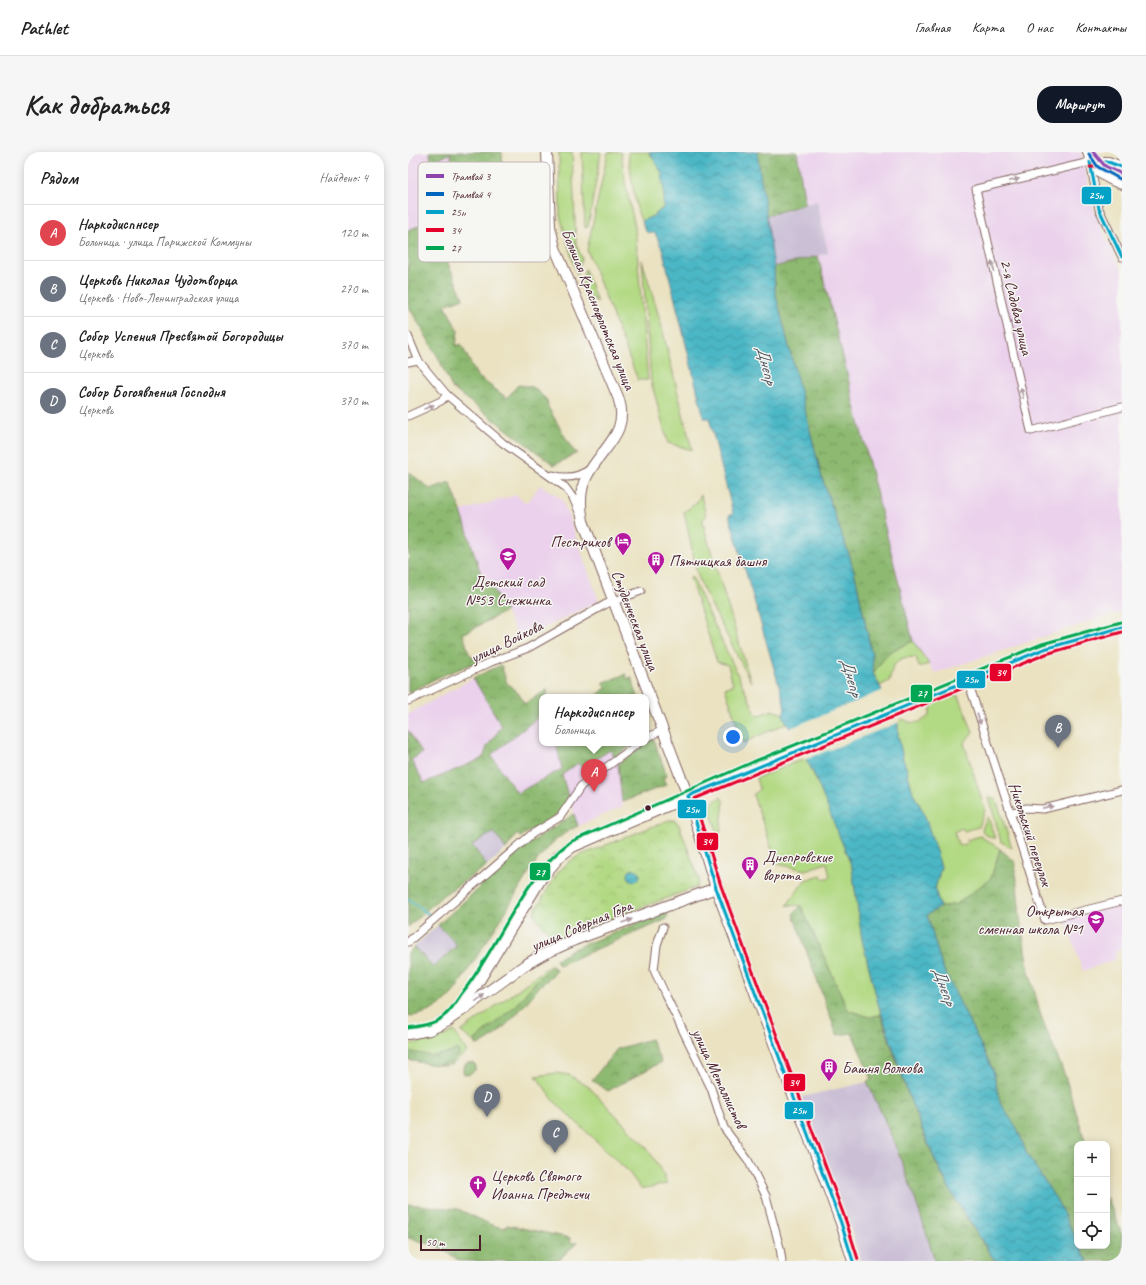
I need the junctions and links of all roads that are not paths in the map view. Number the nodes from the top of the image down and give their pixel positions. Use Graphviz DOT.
graph roads {
  1 [pos="547,152"];
  2 [pos="1088,152"];
  3 [pos="547,162"];
  4 [pos="1090,162"];
  5 [pos="1122,167"];
  6 [pos="1122,184"];
  7 [pos="550,227"];
  8 [pos="1122,257"];
  9 [pos="408,336"];
  10 [pos="418,360"];
  11 [pos="408,362"];
  12 [pos="447,395"];
  13 [pos="1122,407"];
  14 [pos="408,416"];
  15 [pos="592,468"];
  16 [pos="548,474"];
  17 [pos="583,521"];
  18 [pos="641,591"];
  19 [pos="613,601"];
  20 [pos="1122,627"];
  21 [pos="968,681"];
  22 [pos="408,701"];
  23 [pos="663,730"];
  24 [pos="649,737"];
  25 [pos="635,746"];
  26 [pos="1122,790"];
  27 [pos="688,796"];
  28 [pos="1010,813"];
  29 [pos="716,888"];
  30 [pos="1122,901"];
  31 [pos="662,927"];
  32 [pos="408,942"];
  33 [pos="448,1020"];
  34 [pos="408,1033"];
  35 [pos="782,1261"];
  36 [pos="853,1261"];
  1 -- 3 [label="main road, Большая Краснофлотская улица"];
  2 -- 4 [label="main road"];
  4 -- 5 [label="main road"];
  4 -- 6 [label="main road"];
  4 -- 8 [label="street"];
  13 -- 4 [label="street, 2-я Садовая улица, one-way"];
  7 -- 15 [label="main road, Большая Краснофлотская улица"];
  9 -- 10 [label="street, Студенческая улица"];
  10 -- 11 [label="street"];
  10 -- 12 [label="street, Студенческая улица"];
  14 -- 12 [label="street, one-way"];
  12 -- 16 [label="street, Студенческая улица"];
  15 -- 16 [label="street, Студенческая улица"];
  15 -- 17 [label="main road, Студенческая улица"];
  16 -- 17 [label="street, Студенческая улица"];
  17 -- 19 [label="main road, Студенческая улица"];
  18 -- 19 [label="street, улица Войкова"];
  19 -- 22 [label="street, улица Войкова"];
  19 -- 23 [label="main road, Студенческая улица"];
  20 -- 21 [label="main road"];
  21 -- 27 [label="main road"];
  21 -- 28 [label="street, Никольский переулок, one-way"];
  23 -- 24 [label="street"];
  23 -- 27 [label="main road, Студенческая улица"];
  25 -- 32 [label="street"];
  28 -- 26 [label="street, one-way"];
  27 -- 29 [label="main road, Студенческая улица"];
  27 -- 33 [label="main road"];
  28 -- 30 [label="street, Никольский переулок"];
  33 -- 29 [label="main road, улица Соборная Гора, one-way"];
  29 -- 36 [label="main road, Студенческая улица"];
  31 -- 35 [label="street, улица Металлистов"];
  33 -- 34 [label="main road"];
}
